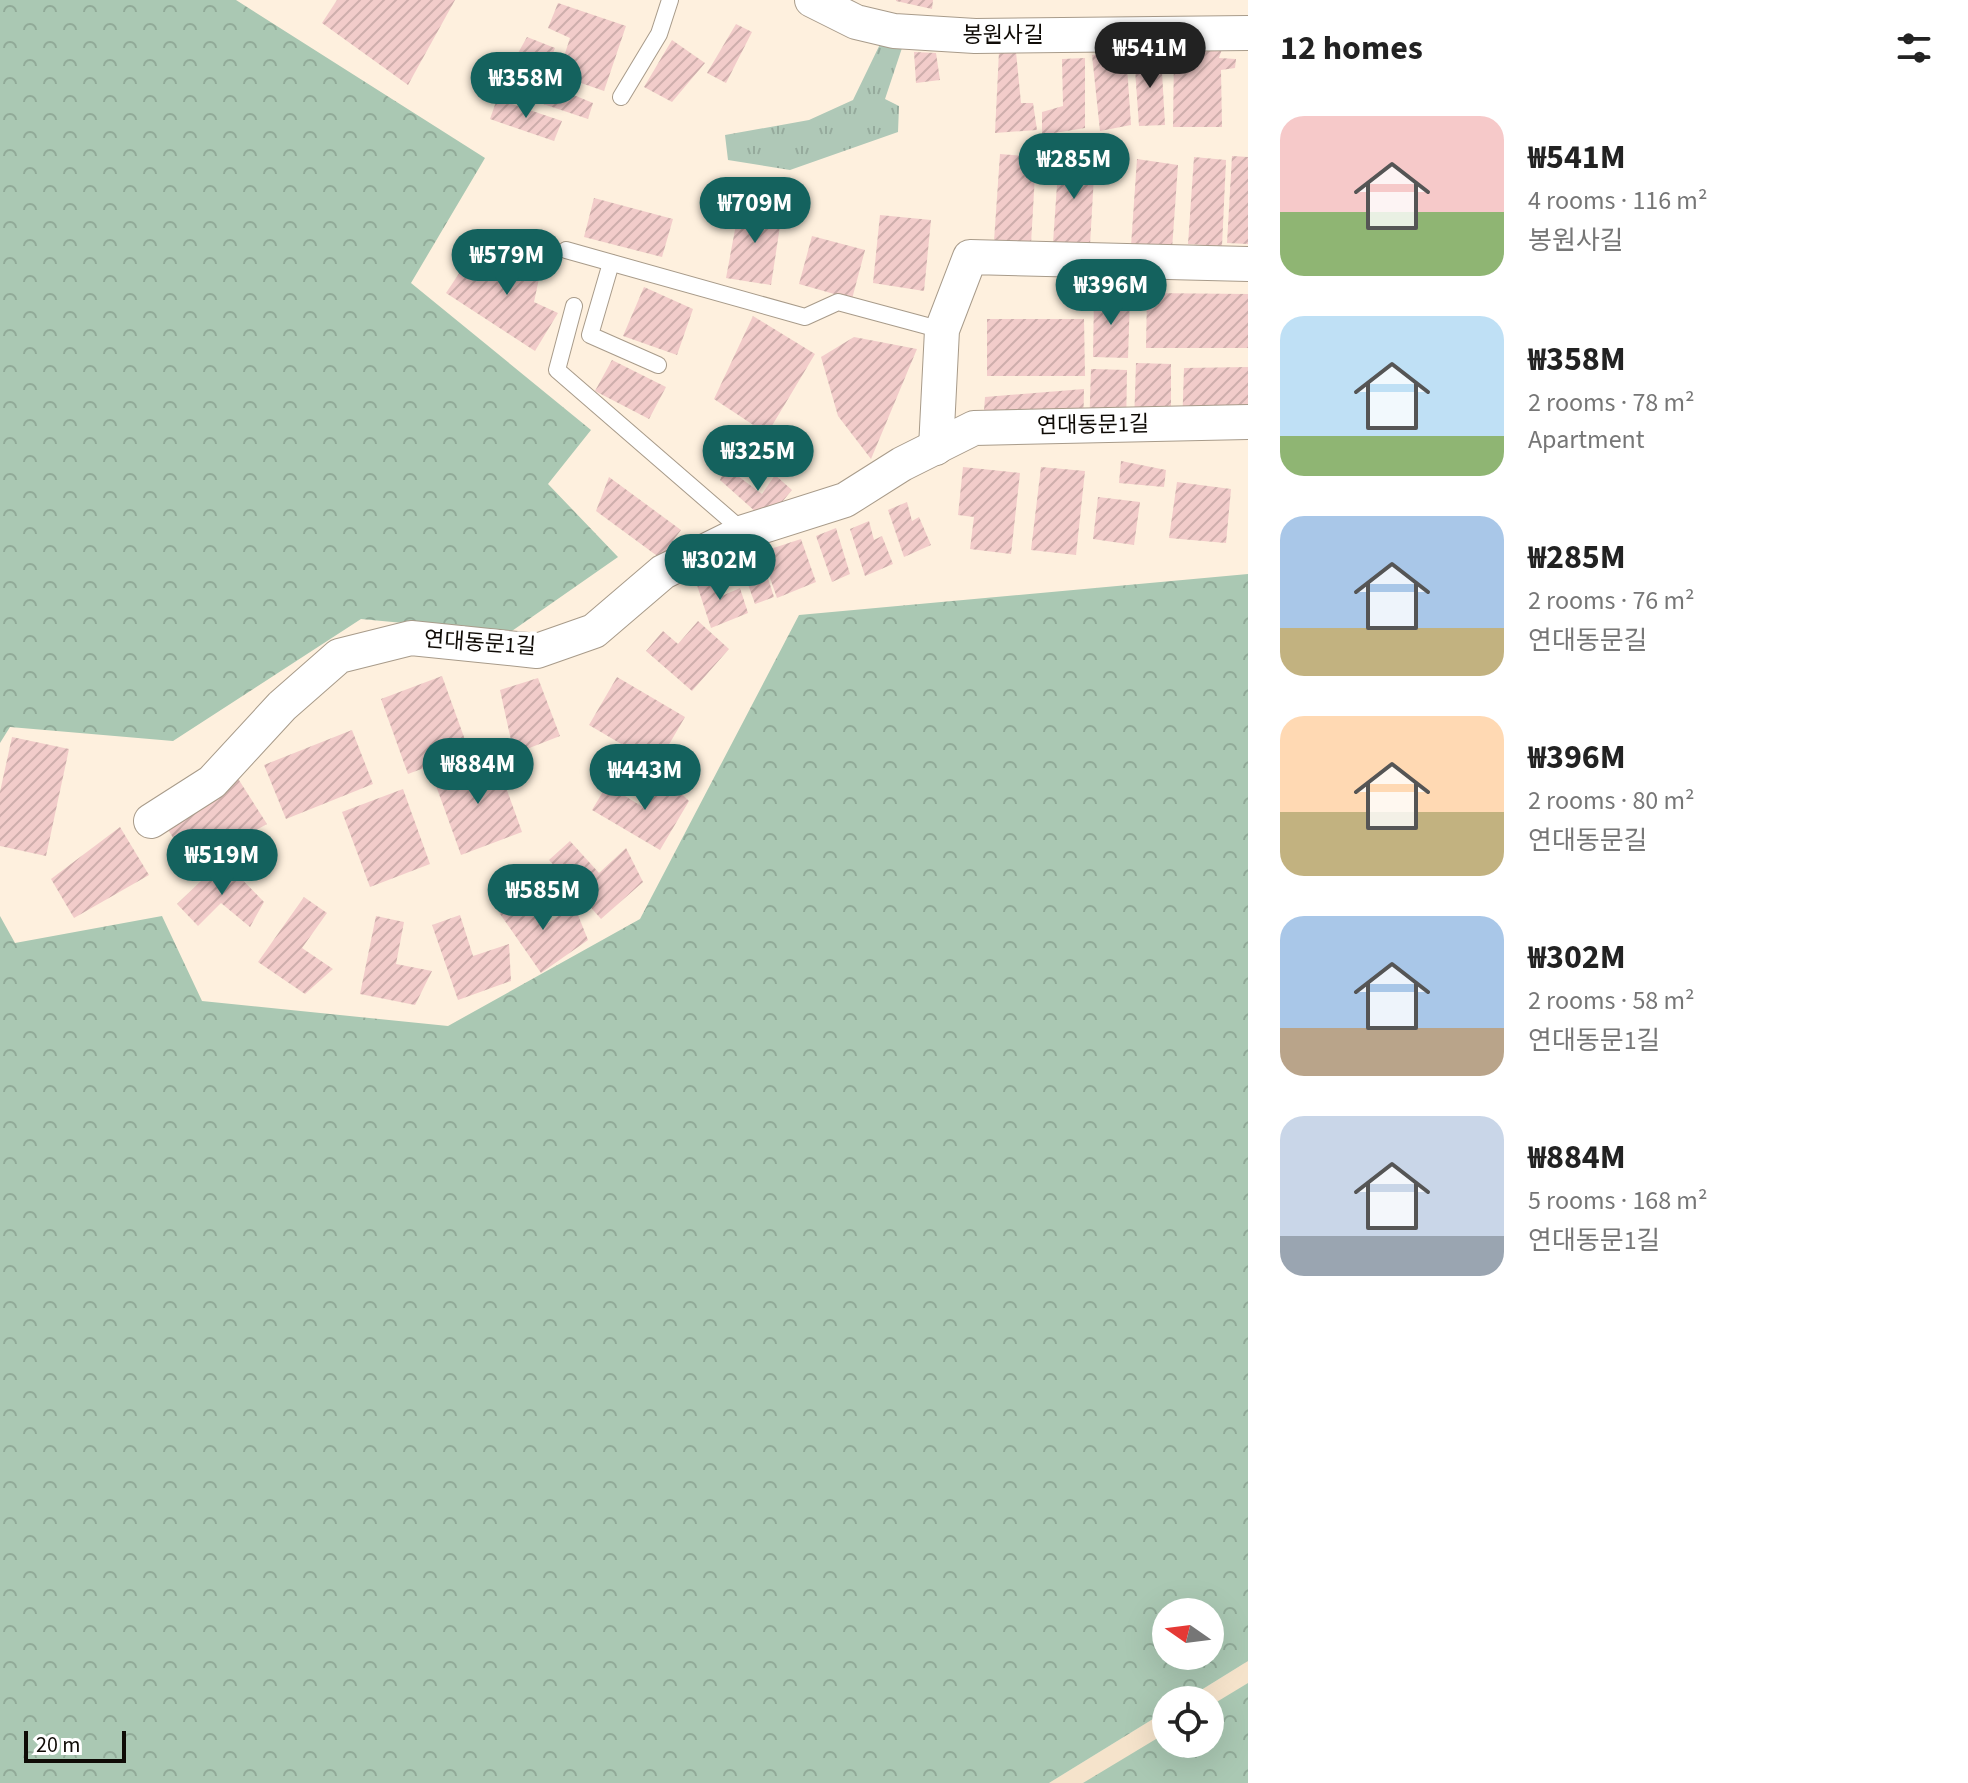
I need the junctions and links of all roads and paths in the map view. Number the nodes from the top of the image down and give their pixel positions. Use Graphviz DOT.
graph roads {
  1 [pos="670,0"];
  2 [pos="812,0"];
  3 [pos="836,0"];
  4 [pos="1248,10"];
  5 [pos="1248,33"];
  6 [pos="621,97"];
  7 [pos="566,250"];
  8 [pos="611,263"];
  9 [pos="1248,264"];
  10 [pos="574,306"];
  11 [pos="942,330"];
  12 [pos="658,365"];
  13 [pos="1248,422"];
  14 [pos="936,448"];
  15 [pos="744,532"];
  16 [pos="151,821"];
  1 -- 6 [label="lane"];
  2 -- 5 [label="street, 봉원사길"];
  3 -- 4 [label="street"];
  7 -- 8 [label="lane"];
  8 -- 11 [label="lane"];
  8 -- 12 [label="lane"];
  9 -- 11 [label="street"];
  10 -- 15 [label="lane"];
  11 -- 14 [label="street"];
  13 -- 14 [label="street, 연대동문1길"];
  14 -- 15 [label="street, 연대동문1길"];
  15 -- 16 [label="street, 연대동문1길"];
}
